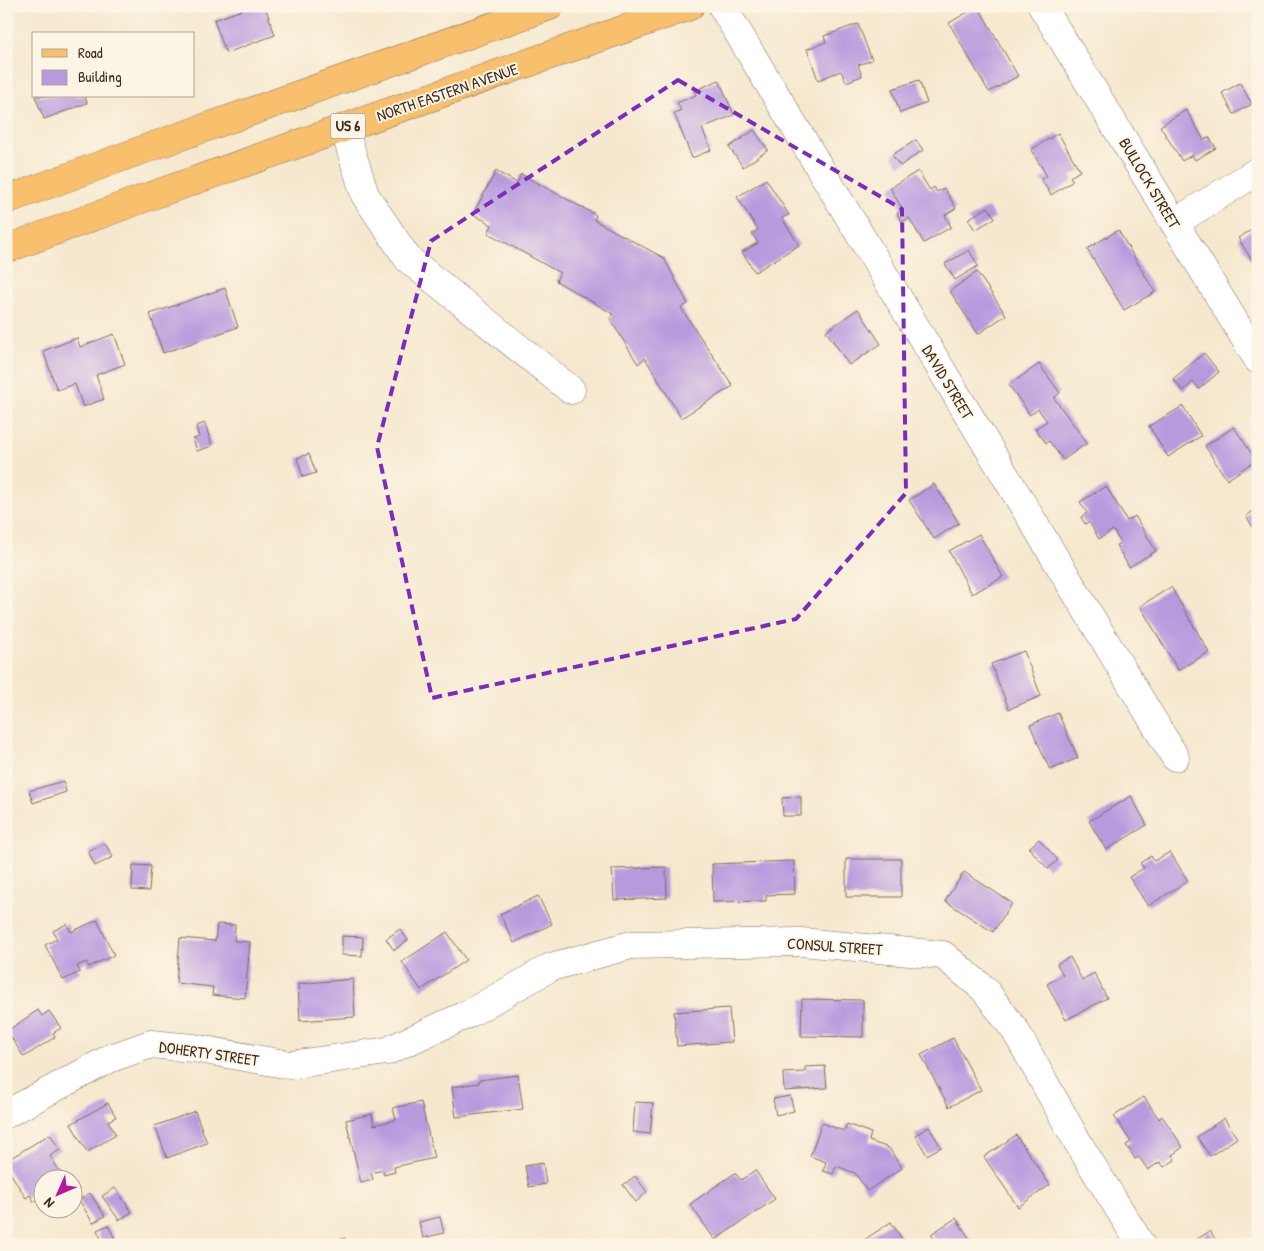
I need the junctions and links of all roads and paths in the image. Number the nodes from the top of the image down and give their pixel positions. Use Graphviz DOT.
graph roads {
  1 [pos="550,6"];
  2 [pos="690,6"];
  3 [pos="722,6"];
  4 [pos="1042,6"];
  5 [pos="344,128"];
  6 [pos="1258,171"];
  7 [pos="6,200"];
  8 [pos="1174,223"];
  9 [pos="6,249"];
  10 [pos="1258,360"];
  11 [pos="571,390"];
  12 [pos="1175,757"];
  13 [pos="396,1047"];
  14 [pos="6,1114"];
  15 [pos="1141,1245"];
  1 -- 7 [label="main road"];
  2 -- 5 [label="main road, NORTH EASTERN AVENUE / US 6"];
  3 -- 12 [label="street, DAVID STREET"];
  4 -- 8 [label="street, BULLOCK STREET"];
  5 -- 9 [label="main road, NORTH EASTERN AVENUE / US 6"];
  5 -- 11 [label="street"];
  6 -- 8 [label="street"];
  8 -- 10 [label="street, BULLOCK STREET"];
  13 -- 14 [label="street, DOHERTY STREET"];
  13 -- 15 [label="street, CONSUL STREET"];
}
